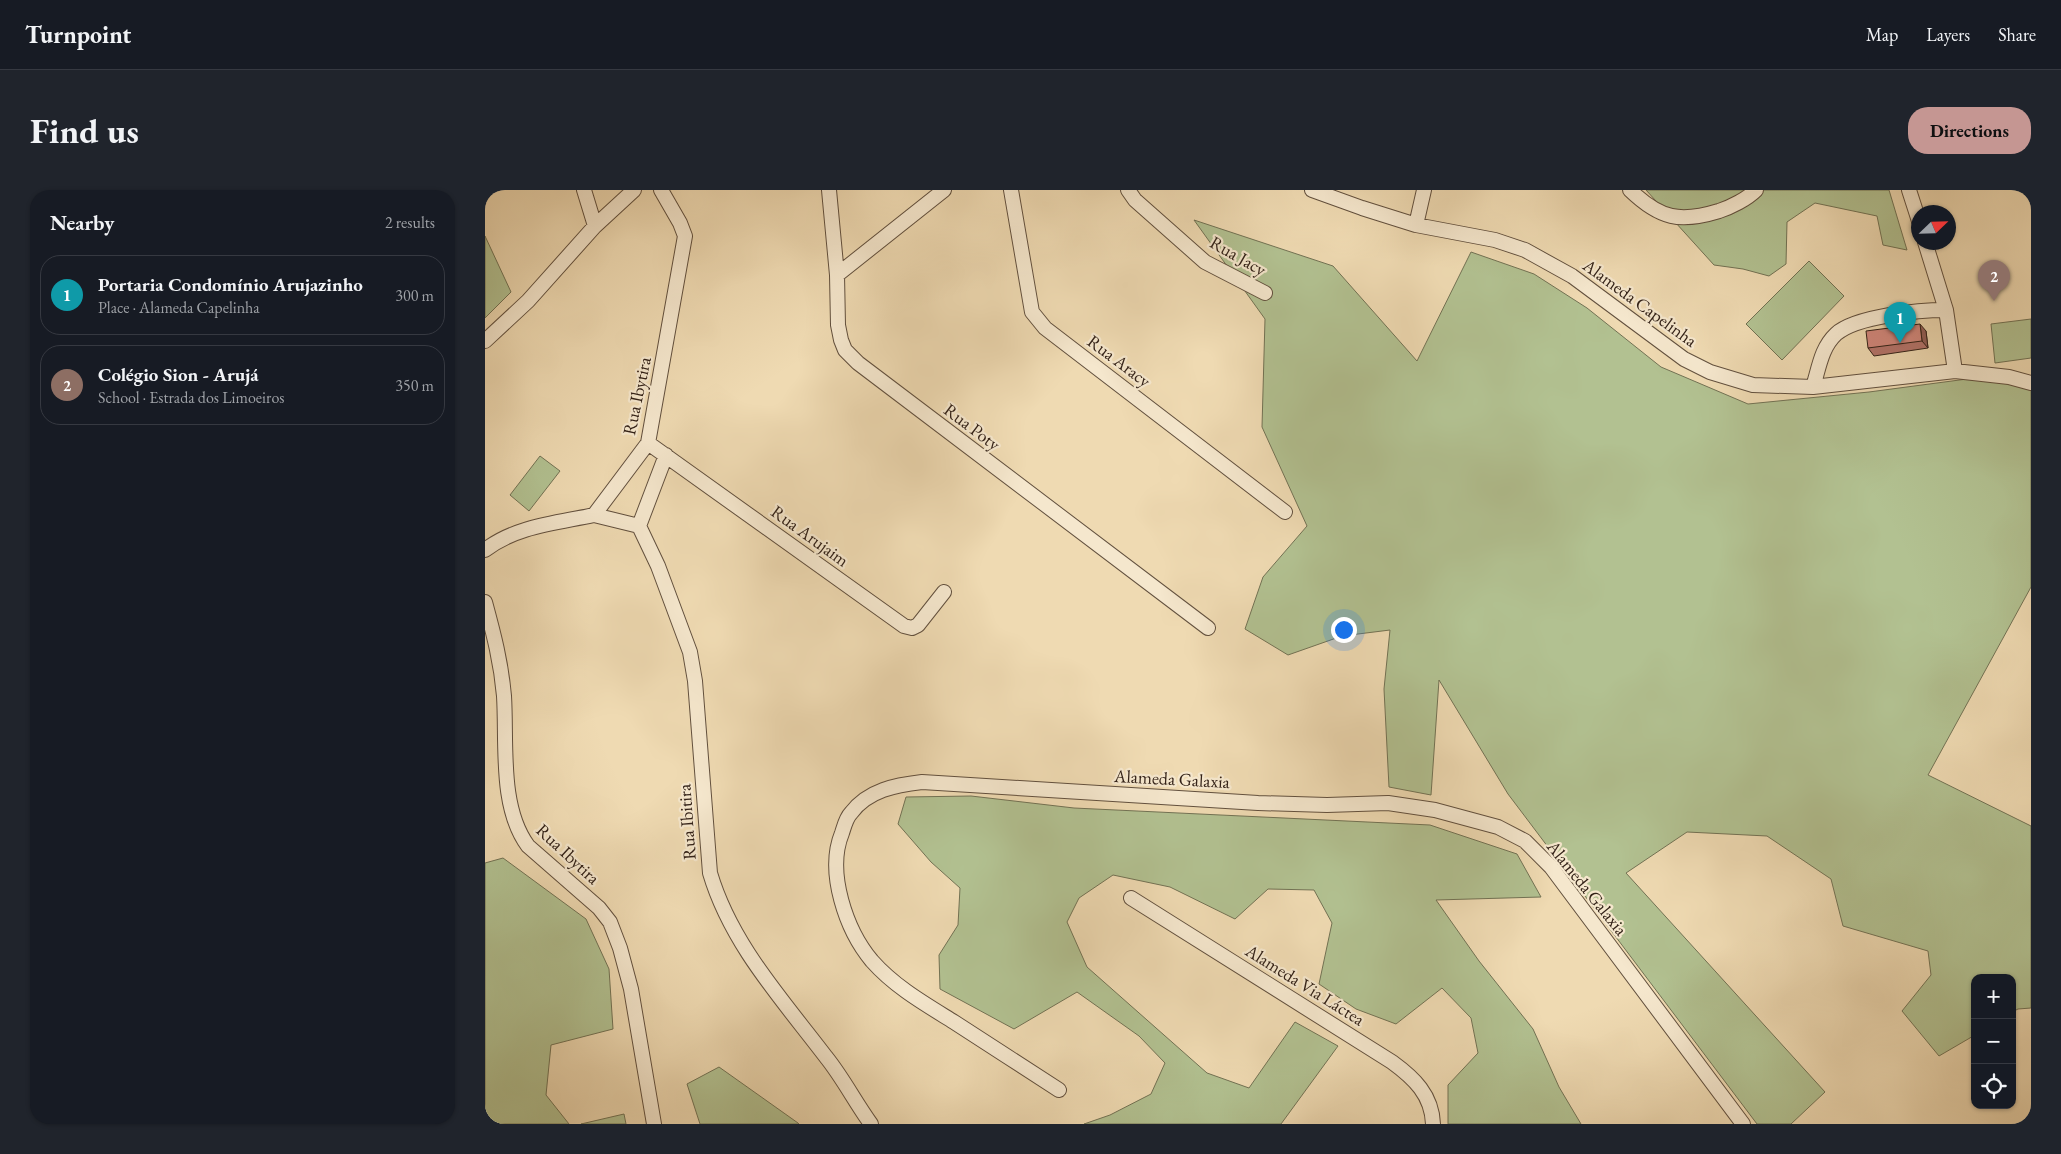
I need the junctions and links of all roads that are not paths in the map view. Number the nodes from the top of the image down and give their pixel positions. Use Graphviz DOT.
graph roads {
  1 [pos="584,190"];
  2 [pos="633,190"];
  3 [pos="661,190"];
  4 [pos="829,190"];
  5 [pos="944,190"];
  6 [pos="1011,190"];
  7 [pos="1128,190"];
  8 [pos="1312,190"];
  9 [pos="1423,190"];
  10 [pos="1630,190"];
  11 [pos="1757,190"];
  12 [pos="1909,190"];
  13 [pos="1914,205"];
  14 [pos="1416,225"];
  15 [pos="595,226"];
  16 [pos="1927,250"];
  17 [pos="837,275"];
  18 [pos="1265,293"];
  19 [pos="1946,310"];
  20 [pos="485,341"];
  21 [pos="1955,370"];
  22 [pos="2031,383"];
  23 [pos="1813,387"];
  24 [pos="649,443"];
  25 [pos="666,456"];
  26 [pos="1285,512"];
  27 [pos="595,515"];
  28 [pos="639,526"];
  29 [pos="485,550"];
  30 [pos="944,592"];
  31 [pos="485,602"];
  32 [pos="1208,628"];
  33 [pos="499,653"];
  34 [pos="485,656"];
  35 [pos="1131,898"];
  36 [pos="1059,1090"];
  37 [pos="654,1124"];
  38 [pos="871,1124"];
  39 [pos="1433,1124"];
  40 [pos="1743,1124"];
  1 -- 15 [label="street"];
  2 -- 15 [label="street"];
  3 -- 24 [label="street, Rua Ibytira"];
  4 -- 17 [label="street, Rua Poty"];
  5 -- 17 [label="street"];
  6 -- 26 [label="street, Rua Aracy"];
  7 -- 18 [label="street, Rua Jacy"];
  8 -- 14 [label="street, Alameda Capelinha"];
  9 -- 14 [label="street"];
  10 -- 11 [label="street"];
  12 -- 13 [label="street"];
  14 -- 23 [label="street, Alameda Capelinha"];
  15 -- 20 [label="street"];
  16 -- 19 [label="street"];
  17 -- 32 [label="street, Rua Poty"];
  19 -- 21 [label="street"];
  19 -- 23 [label="street"];
  21 -- 22 [label="street, Alameda Capelinha"];
  21 -- 23 [label="street, Alameda Capelinha"];
  24 -- 25 [label="street, Rua Arujaim"];
  24 -- 27 [label="street, Rua Ibytira"];
  25 -- 28 [label="street"];
  25 -- 30 [label="street, Rua Arujaim"];
  27 -- 28 [label="street"];
  27 -- 29 [label="street"];
  28 -- 38 [label="street, Rua Ibitira"];
  31 -- 33 [label="street, Rua Ibytira"];
  33 -- 34 [label="street"];
  33 -- 37 [label="street, Rua Ibytira"];
  35 -- 39 [label="street, Alameda Via Láctea"];
  36 -- 40 [label="street, Alameda Galaxia"];
}
